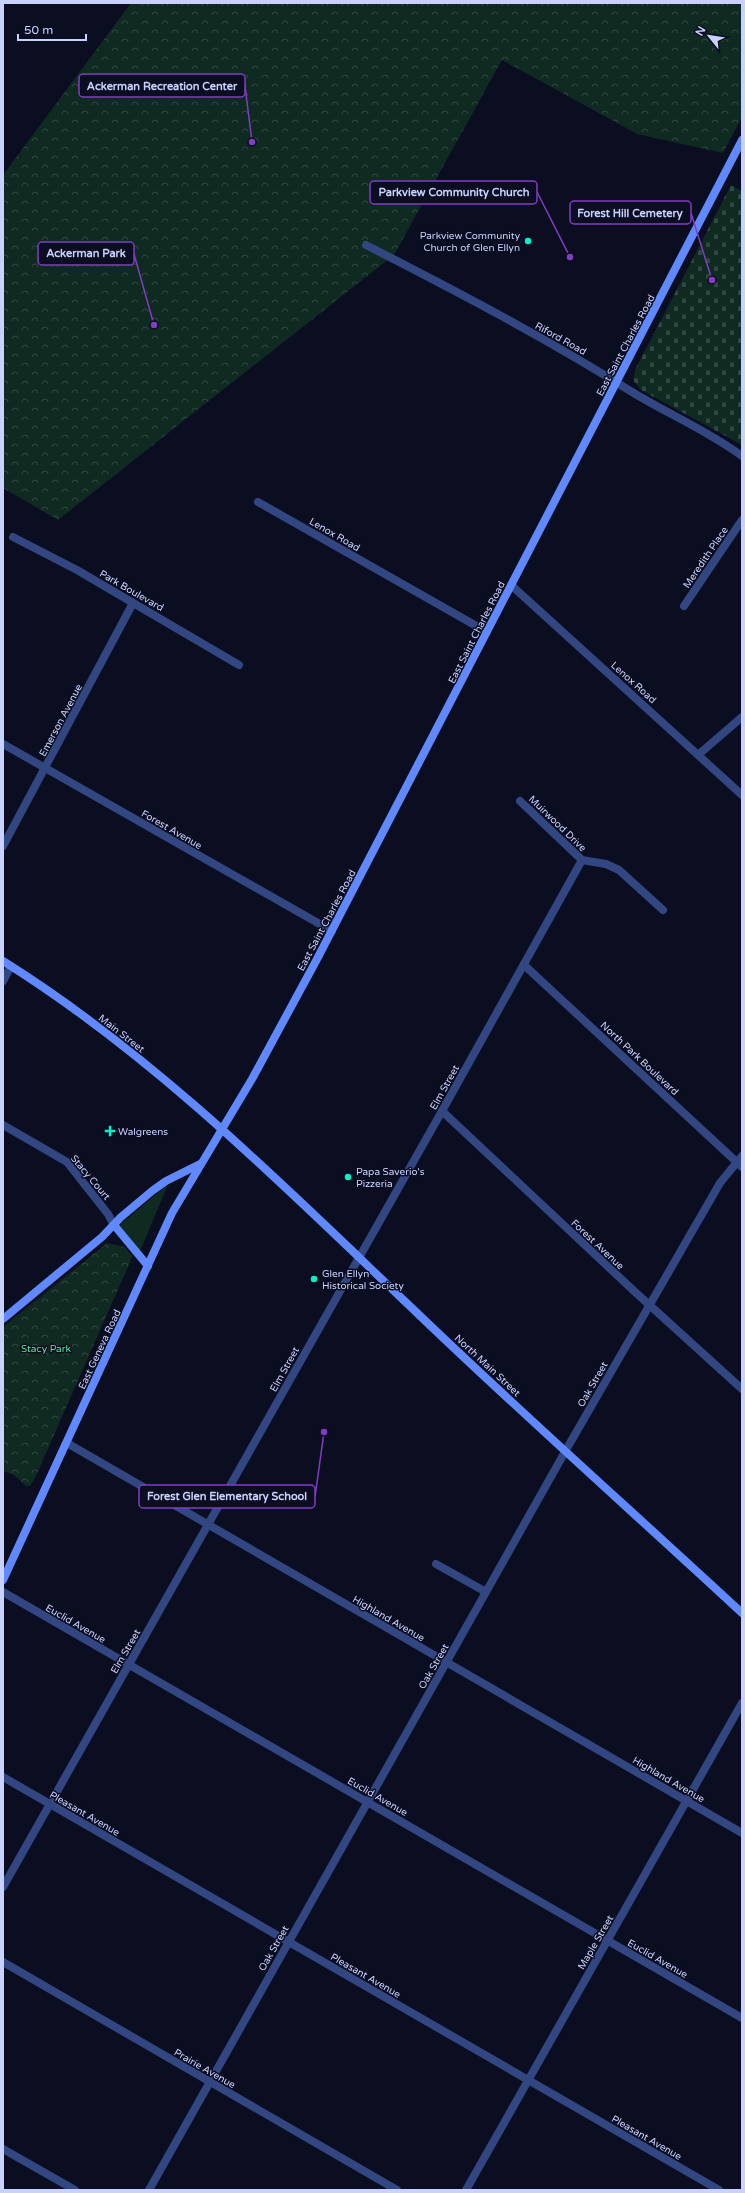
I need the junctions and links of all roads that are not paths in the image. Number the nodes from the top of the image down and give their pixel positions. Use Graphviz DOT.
graph roads {
  1 [pos="742,140"];
  2 [pos="366,246"];
  3 [pos="616,382"];
  4 [pos="742,456"];
  5 [pos="258,502"];
  6 [pos="742,520"];
  7 [pos="13,537"];
  8 [pos="511,585"];
  9 [pos="133,603"];
  10 [pos="684,606"];
  11 [pos="487,632"];
  12 [pos="239,665"];
  13 [pos="742,717"];
  14 [pos="3,744"];
  15 [pos="698,755"];
  16 [pos="46,767"];
  17 [pos="742,795"];
  18 [pos="520,800"];
  19 [pos="3,846"];
  20 [pos="582,860"];
  21 [pos="663,910"];
  22 [pos="332,931"];
  23 [pos="3,961"];
  24 [pos="524,965"];
  25 [pos="11,966"];
  26 [pos="3,981"];
  27 [pos="442,1110"];
  28 [pos="3,1125"];
  29 [pos="222,1131"];
  30 [pos="740,1162"];
  31 [pos="201,1164"];
  32 [pos="114,1225"];
  33 [pos="359,1257"];
  34 [pos="148,1266"];
  35 [pos="650,1305"];
  36 [pos="3,1319"];
  37 [pos="742,1389"];
  38 [pos="67,1443"];
  39 [pos="566,1450"];
  40 [pos="207,1526"];
  41 [pos="436,1564"];
  42 [pos="3,1580"];
  43 [pos="3,1592"];
  44 [pos="486,1592"];
  45 [pos="742,1613"];
  46 [pos="446,1662"];
  47 [pos="129,1664"];
  48 [pos="742,1703"];
  49 [pos="3,1777"];
  50 [pos="687,1801"];
  51 [pos="368,1802"];
  52 [pos="50,1804"];
  53 [pos="742,1833"];
  54 [pos="3,1887"];
  55 [pos="288,1941"];
  56 [pos="608,1941"];
  57 [pos="3,1962"];
  58 [pos="742,2018"];
  59 [pos="528,2080"];
  60 [pos="209,2081"];
  61 [pos="3,2149"];
  62 [pos="75,2190"];
  63 [pos="148,2190"];
  64 [pos="397,2190"];
  65 [pos="466,2190"];
  66 [pos="719,2190"];
  1 -- 3 [label="main road, East Saint Charles Road"];
  2 -- 3 [label="street, Riford Road"];
  3 -- 4 [label="street, Riford Road"];
  3 -- 8 [label="main road, East Saint Charles Road"];
  5 -- 11 [label="street, Lenox Road"];
  6 -- 10 [label="street, Meredith Place"];
  7 -- 9 [label="street, Park Boulevard"];
  8 -- 11 [label="main road, East Saint Charles Road"];
  8 -- 15 [label="street, Lenox Road"];
  9 -- 12 [label="street, Park Boulevard"];
  9 -- 16 [label="street, Emerson Avenue"];
  11 -- 22 [label="main road, East Saint Charles Road"];
  13 -- 15 [label="street"];
  14 -- 16 [label="street, Forest Avenue"];
  15 -- 17 [label="street, Lenox Road"];
  16 -- 19 [label="street, Emerson Avenue"];
  16 -- 22 [label="street, Forest Avenue"];
  18 -- 20 [label="street, Muirwood Drive"];
  20 -- 21 [label="street"];
  20 -- 24 [label="street, Elm Street"];
  22 -- 29 [label="main road, East Saint Charles Road"];
  23 -- 25 [label="main road, Main Street"];
  24 -- 27 [label="street, Elm Street"];
  24 -- 30 [label="street, North Park Boulevard"];
  25 -- 26 [label="street"];
  25 -- 29 [label="main road, Main Street"];
  27 -- 33 [label="street, Elm Street"];
  27 -- 35 [label="street, Forest Avenue"];
  28 -- 32 [label="street, Stacy Court"];
  29 -- 31 [label="main road, East Geneva Road"];
  29 -- 33 [label="main road, North Main Street"];
  30 -- 35 [label="street, Oak Street"];
  31 -- 32 [label="main road"];
  31 -- 34 [label="main road, East Geneva Road"];
  32 -- 34 [label="main road"];
  32 -- 36 [label="main road"];
  33 -- 39 [label="main road, North Main Street"];
  33 -- 40 [label="street, Elm Street"];
  34 -- 38 [label="main road, East Geneva Road"];
  35 -- 37 [label="street, Forest Avenue"];
  35 -- 39 [label="street, Oak Street"];
  38 -- 40 [label="street, Highland Avenue"];
  38 -- 42 [label="main road, East Geneva Road"];
  39 -- 44 [label="street, Oak Street"];
  39 -- 45 [label="main road, North Main Street"];
  40 -- 46 [label="street, Highland Avenue"];
  40 -- 47 [label="street, Elm Street"];
  41 -- 44 [label="street"];
  43 -- 47 [label="street, Euclid Avenue"];
  44 -- 46 [label="street, Oak Street"];
  46 -- 50 [label="street, Highland Avenue"];
  46 -- 51 [label="street, Oak Street"];
  47 -- 51 [label="street, Euclid Avenue"];
  47 -- 52 [label="street, Elm Street"];
  48 -- 50 [label="street, Maple Street"];
  49 -- 52 [label="street, Pleasant Avenue"];
  50 -- 53 [label="street, Highland Avenue"];
  50 -- 56 [label="street, Maple Street"];
  51 -- 55 [label="street, Oak Street"];
  51 -- 56 [label="street, Euclid Avenue"];
  52 -- 54 [label="street, Elm Street"];
  52 -- 55 [label="street, Pleasant Avenue"];
  55 -- 59 [label="street, Pleasant Avenue"];
  55 -- 60 [label="street, Oak Street"];
  56 -- 58 [label="street, Euclid Avenue"];
  56 -- 59 [label="street, Maple Street"];
  57 -- 60 [label="street, Prairie Avenue"];
  59 -- 65 [label="street, Maple Street"];
  59 -- 66 [label="street, Pleasant Avenue"];
  60 -- 63 [label="street, Oak Street"];
  60 -- 64 [label="street, Prairie Avenue"];
  61 -- 62 [label="street"];
}
